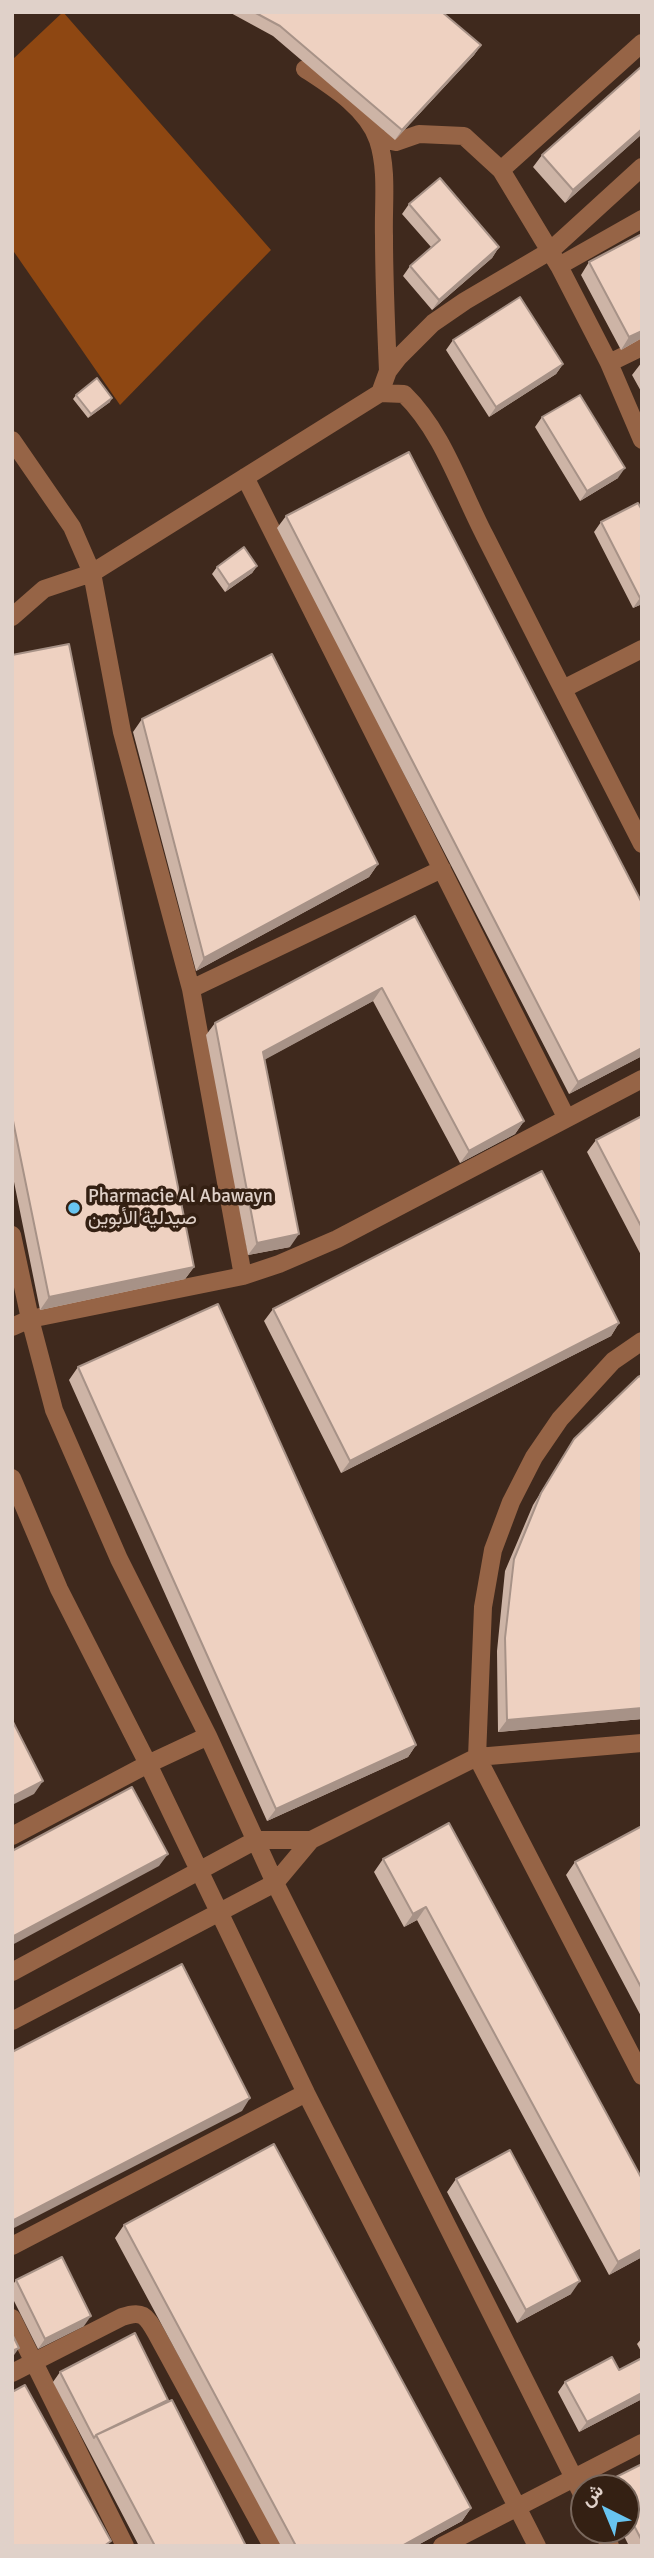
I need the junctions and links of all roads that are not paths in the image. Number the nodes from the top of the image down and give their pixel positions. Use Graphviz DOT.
graph roads {
  1 [pos="642,43"];
  2 [pos="305,69"];
  3 [pos="377,138"];
  4 [pos="642,167"];
  5 [pos="502,170"];
  6 [pos="642,219"];
  7 [pos="554,259"];
  8 [pos="642,347"];
  9 [pos="609,363"];
  10 [pos="388,371"];
  11 [pos="380,393"];
  12 [pos="12,440"];
  13 [pos="642,440"];
  14 [pos="246,477"];
  15 [pos="92,573"];
  16 [pos="12,617"];
  17 [pos="642,649"];
  18 [pos="563,689"];
  19 [pos="642,844"];
  20 [pos="442,869"];
  21 [pos="191,989"];
  22 [pos="642,1079"];
  23 [pos="566,1117"];
  24 [pos="12,1235"];
  25 [pos="243,1276"];
  26 [pos="30,1319"];
  27 [pos="12,1327"];
  28 [pos="642,1341"];
  29 [pos="12,1478"];
  30 [pos="208,1736"];
  31 [pos="642,1743"];
  32 [pos="477,1757"];
  33 [pos="148,1765"];
  34 [pos="12,1836"];
  35 [pos="256,1840"];
  36 [pos="312,1840"];
  37 [pos="199,1870"];
  38 [pos="275,1883"];
  39 [pos="221,1912"];
  40 [pos="12,1972"];
  41 [pos="12,2021"];
  42 [pos="642,2076"];
  43 [pos="306,2093"];
  44 [pos="12,2246"];
  45 [pos="12,2318"];
  46 [pos="36,2361"];
  47 [pos="12,2374"];
  48 [pos="642,2443"];
  49 [pos="571,2474"];
  50 [pos="581,2474"];
  51 [pos="570,2480"];
  52 [pos="517,2507"];
  53 [pos="125,2546"];
  54 [pos="272,2546"];
  55 [pos="442,2546"];
  56 [pos="537,2546"];
  1 -- 5 [label="street"];
  2 -- 3 [label="street"];
  3 -- 5 [label="street"];
  3 -- 10 [label="street"];
  4 -- 7 [label="street"];
  5 -- 7 [label="street"];
  6 -- 7 [label="street"];
  7 -- 9 [label="street"];
  7 -- 10 [label="street"];
  8 -- 9 [label="street"];
  9 -- 13 [label="street"];
  10 -- 11 [label="street"];
  11 -- 14 [label="street"];
  11 -- 18 [label="street"];
  12 -- 15 [label="street"];
  14 -- 15 [label="street"];
  14 -- 20 [label="street"];
  15 -- 16 [label="street"];
  15 -- 21 [label="street"];
  17 -- 18 [label="street"];
  18 -- 19 [label="street"];
  20 -- 21 [label="street"];
  20 -- 23 [label="street"];
  21 -- 25 [label="street"];
  22 -- 23 [label="street"];
  23 -- 25 [label="street"];
  24 -- 26 [label="street"];
  25 -- 26 [label="street"];
  26 -- 27 [label="street"];
  26 -- 30 [label="street"];
  28 -- 32 [label="street"];
  29 -- 33 [label="street"];
  30 -- 33 [label="street"];
  30 -- 35 [label="street"];
  31 -- 32 [label="street"];
  32 -- 36 [label="street"];
  32 -- 42 [label="street"];
  33 -- 34 [label="street"];
  33 -- 37 [label="street"];
  35 -- 36 [label="street"];
  35 -- 37 [label="street"];
  35 -- 38 [label="street"];
  36 -- 38 [label="street"];
  37 -- 39 [label="street"];
  37 -- 40 [label="street"];
  38 -- 39 [label="street"];
  38 -- 49 [label="street"];
  39 -- 41 [label="street"];
  39 -- 43 [label="street"];
  43 -- 44 [label="street"];
  43 -- 52 [label="street"];
  45 -- 46 [label="street"];
  46 -- 47 [label="street"];
  46 -- 53 [label="street"];
  46 -- 54 [label="street"];
  48 -- 50 [label="street"];
  51 -- 52 [label="street"];
  52 -- 55 [label="street"];
  52 -- 56 [label="street"];
}
